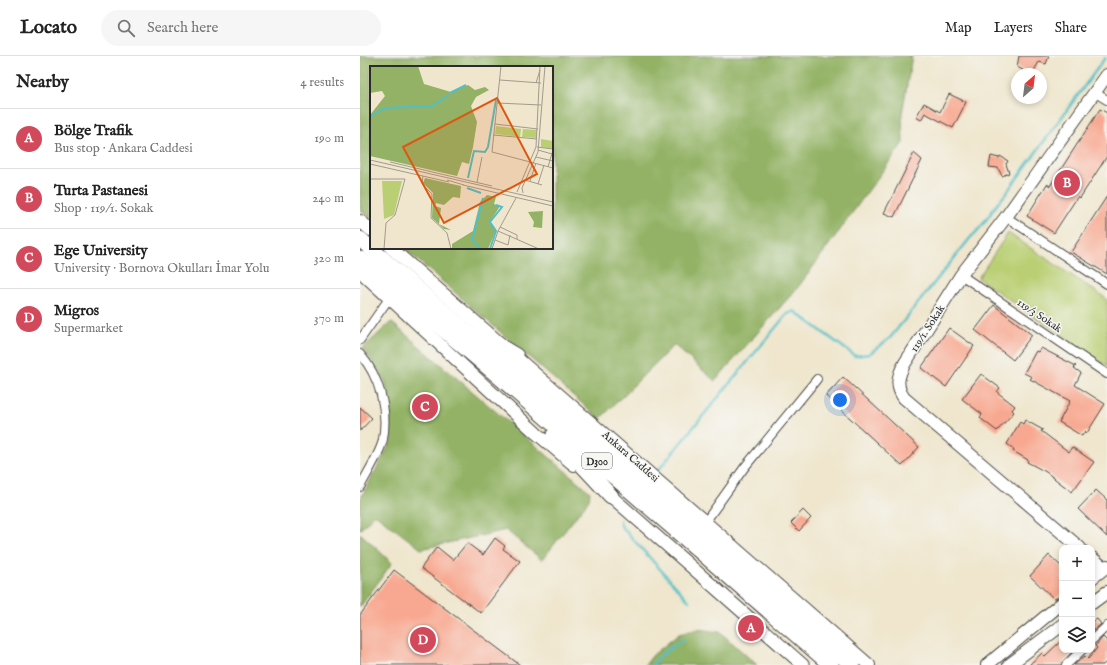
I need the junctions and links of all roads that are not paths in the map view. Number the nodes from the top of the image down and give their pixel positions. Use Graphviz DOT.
graph roads {
  1 [pos="1107,75"];
  2 [pos="1094,92"];
  3 [pos="1107,100"];
  4 [pos="1006,217"];
  5 [pos="360,221"];
  6 [pos="370,229"];
  7 [pos="360,239"];
  8 [pos="370,248"];
  9 [pos="372,249"];
  10 [pos="392,249"];
  11 [pos="360,259"];
  12 [pos="360,271"];
  13 [pos="961,275"];
  14 [pos="1107,284"];
  15 [pos="390,297"];
  16 [pos="450,317"];
  17 [pos="360,340"];
  18 [pos="360,354"];
  19 [pos="516,356"];
  20 [pos="1107,374"];
  21 [pos="497,375"];
  22 [pos="817,379"];
  23 [pos="360,487"];
  24 [pos="611,496"];
  25 [pos="706,521"];
  26 [pos="1076,545"];
  27 [pos="1095,560"];
  28 [pos="1106,568"];
  29 [pos="1095,576"];
  30 [pos="1107,592"];
  31 [pos="1095,601"];
  32 [pos="1059,605"];
  33 [pos="1107,626"];
  34 [pos="1059,627"];
  35 [pos="1095,637"];
  36 [pos="1079,653"];
  37 [pos="803,665"];
  38 [pos="831,665"];
  39 [pos="852,665"];
  40 [pos="869,665"];
  41 [pos="987,665"];
  42 [pos="1009,665"];
  43 [pos="1066,665"];
  1 -- 2 [label="main road, 119/1. Sokak"];
  2 -- 3 [label="street"];
  2 -- 4 [label="main road, 119/1. Sokak"];
  4 -- 13 [label="main road, 119/1. Sokak"];
  4 -- 14 [label="street"];
  5 -- 6 [label="main road"];
  7 -- 8 [label="highway, D300"];
  9 -- 16 [label="highway, D300"];
  10 -- 19 [label="main road, Ankara Caddesi"];
  11 -- 21 [label="highway, D300"];
  12 -- 15 [label="main road"];
  13 -- 20 [label="street, 119/3 Sokak"];
  13 -- 26 [label="main road, 119/1. Sokak"];
  15 -- 17 [label="street"];
  15 -- 24 [label="main road"];
  16 -- 19 [label="highway"];
  16 -- 39 [label="highway, Ankara Caddesi / D300"];
  18 -- 23 [label="street"];
  19 -- 25 [label="main road, Ankara Caddesi"];
  21 -- 24 [label="highway"];
  21 -- 38 [label="highway, D300"];
  22 -- 25 [label="street"];
  24 -- 37 [label="main road"];
  25 -- 40 [label="main road, Ankara Caddesi"];
  27 -- 28 [label="main road"];
  28 -- 29 [label="main road"];
  30 -- 31 [label="main road"];
  32 -- 41 [label="main road"];
  33 -- 35 [label="street"];
  34 -- 42 [label="main road"];
  36 -- 43 [label="street"];
}
